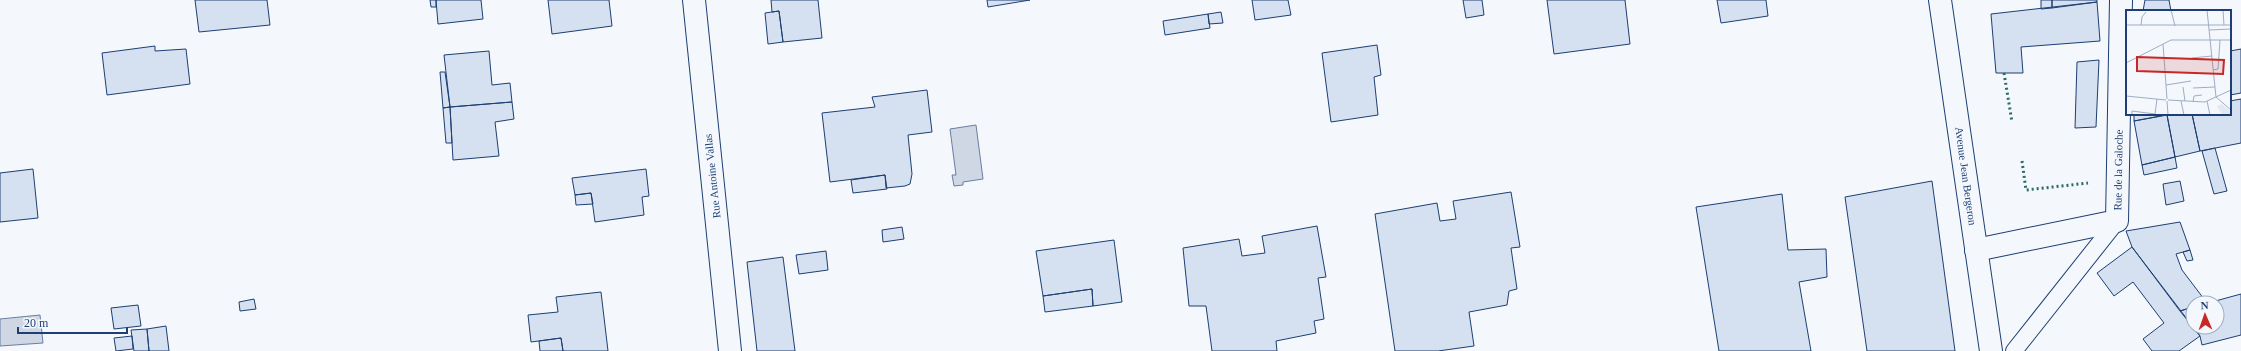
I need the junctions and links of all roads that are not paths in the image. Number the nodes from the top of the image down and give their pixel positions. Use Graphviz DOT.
graph roads {
  1 [pos="694,0"];
  2 [pos="1940,0"];
  3 [pos="2121,0"];
  4 [pos="2117,220"];
  5 [pos="1976,250"];
  6 [pos="730,351"];
  7 [pos="1991,351"];
  8 [pos="2014,351"];
  1 -- 6 [label="street, Rue Antoine Vallas"];
  2 -- 5 [label="street, Avenue Jean Bergeron"];
  3 -- 4 [label="street, Rue de la Galoche"];
  4 -- 5 [label="street, Rue de la Galoche"];
  4 -- 8 [label="lane"];
  5 -- 7 [label="street, Avenue Jean Bergeron"];
}
